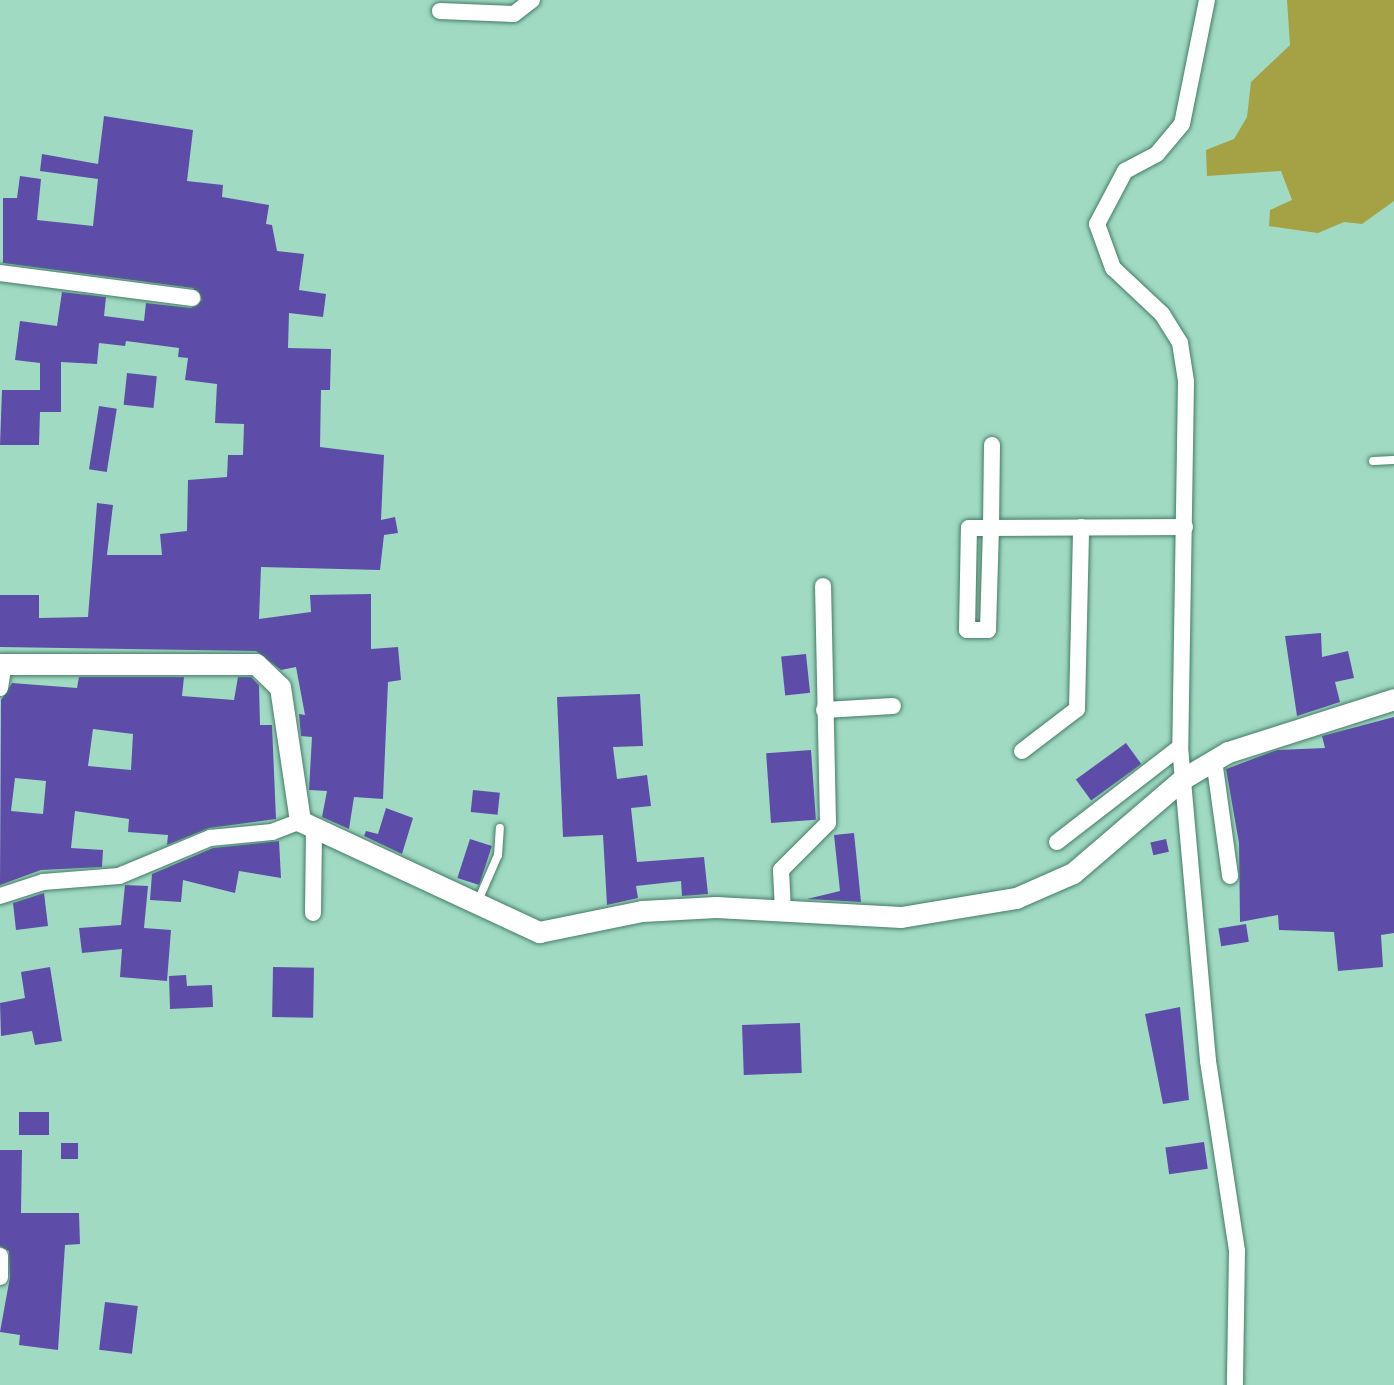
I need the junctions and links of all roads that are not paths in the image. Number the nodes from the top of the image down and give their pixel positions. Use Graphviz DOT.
graph roads {
  1 [pos="532,0"];
  2 [pos="1207,0"];
  3 [pos="440,11"];
  4 [pos="0,273"];
  5 [pos="192,298"];
  6 [pos="992,445"];
  7 [pos="1394,460"];
  8 [pos="1373,461"];
  9 [pos="1082,527"];
  10 [pos="1185,527"];
  11 [pos="991,528"];
  12 [pos="823,586"];
  13 [pos="2,664"];
  14 [pos="0,688"];
  15 [pos="1394,699"];
  16 [pos="893,706"];
  17 [pos="824,710"];
  18 [pos="1180,747"];
  19 [pos="1022,751"];
  20 [pos="1214,760"];
  21 [pos="1184,778"];
  22 [pos="307,827"];
  23 [pos="500,828"];
  24 [pos="1057,842"];
  25 [pos="1230,876"];
  26 [pos="0,897"];
  27 [pos="478,901"];
  28 [pos="783,911"];
  29 [pos="313,914"];
  30 [pos="0,1256"];
  31 [pos="0,1277"];
  32 [pos="1235,1385"];
  1 -- 3 [label="street"];
  2 -- 10 [label="street"];
  4 -- 5 [label="street"];
  6 -- 11 [label="street"];
  7 -- 8 [label="lane"];
  9 -- 10 [label="street"];
  9 -- 11 [label="street"];
  9 -- 19 [label="street"];
  10 -- 18 [label="street"];
  11 -- 11 [label="street"];
  12 -- 17 [label="street"];
  13 -- 14 [label="street"];
  13 -- 22 [label="street"];
  15 -- 20 [label="street"];
  16 -- 17 [label="street"];
  17 -- 28 [label="street"];
  18 -- 21 [label="street"];
  18 -- 24 [label="street"];
  20 -- 21 [label="street"];
  20 -- 25 [label="street"];
  21 -- 28 [label="street"];
  21 -- 32 [label="street"];
  22 -- 26 [label="street"];
  22 -- 27 [label="street"];
  22 -- 29 [label="street"];
  23 -- 27 [label="lane"];
  27 -- 28 [label="street"];
  30 -- 31 [label="street"];
}
